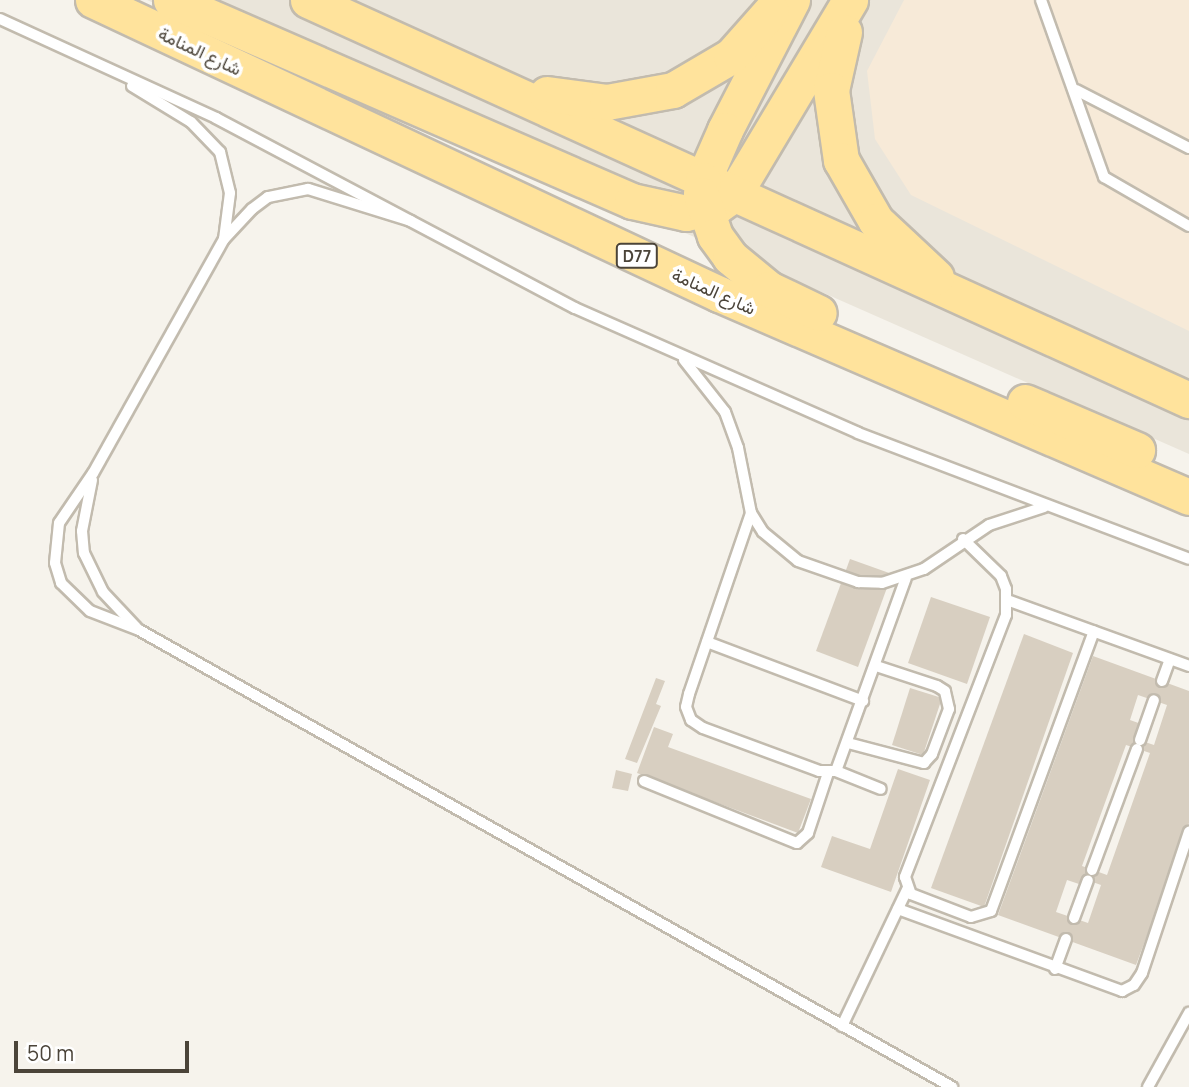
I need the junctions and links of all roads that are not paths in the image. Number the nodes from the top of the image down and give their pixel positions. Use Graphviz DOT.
graph roads {
  1 [pos="93,0"];
  2 [pos="171,0"];
  3 [pos="308,0"];
  4 [pos="779,0"];
  5 [pos="792,0"];
  6 [pos="850,0"];
  7 [pos="856,0"];
  8 [pos="1041,0"];
  9 [pos="0,19"];
  10 [pos="428,51"];
  11 [pos="116,72"];
  12 [pos="1076,90"];
  13 [pos="1189,148"];
  14 [pos="714,195"];
  15 [pos="411,221"];
  16 [pos="1189,226"];
  17 [pos="224,239"];
  18 [pos="959,299"];
  19 [pos="677,353"];
  20 [pos="1189,400"];
  21 [pos="1189,471"];
  22 [pos="93,474"];
  23 [pos="1189,498"];
  24 [pos="1044,507"];
  25 [pos="751,513"];
  26 [pos="963,539"];
  27 [pos="1189,559"];
  28 [pos="906,578"];
  29 [pos="1007,600"];
  30 [pos="139,630"];
  31 [pos="1094,631"];
  32 [pos="707,642"];
  33 [pos="1170,659"];
  34 [pos="876,666"];
  35 [pos="1189,666"];
  36 [pos="1162,681"];
  37 [pos="1154,700"];
  38 [pos="863,701"];
  39 [pos="848,743"];
  40 [pos="832,772"];
  41 [pos="644,781"];
  42 [pos="881,789"];
  43 [pos="1189,832"];
  44 [pos="907,890"];
  45 [pos="898,909"];
  46 [pos="1074,918"];
  47 [pos="1066,939"];
  48 [pos="1055,969"];
  49 [pos="1189,1013"];
  50 [pos="842,1026"];
  51 [pos="952,1087"];
  52 [pos="1148,1087"];
  1 -- 23 [label="main road, شارع المنامة / D77"];
  2 -- 14 [label="main road"];
  3 -- 10 [label="main road"];
  4 -- 10 [label="main road"];
  5 -- 14 [label="main road"];
  6 -- 14 [label="main road"];
  7 -- 18 [label="main road"];
  8 -- 12 [label="lane"];
  9 -- 11 [label="lane"];
  10 -- 14 [label="main road"];
  11 -- 15 [label="lane"];
  11 -- 17 [label="lane"];
  12 -- 13 [label="lane"];
  12 -- 16 [label="lane"];
  14 -- 18 [label="main road"];
  14 -- 21 [label="main road"];
  15 -- 17 [label="lane"];
  15 -- 19 [label="lane"];
  17 -- 22 [label="lane"];
  18 -- 20 [label="main road"];
  19 -- 24 [label="lane"];
  19 -- 25 [label="lane"];
  22 -- 30 [label="lane"];
  22 -- 30 [label="lane"];
  24 -- 26 [label="lane"];
  24 -- 27 [label="lane"];
  25 -- 28 [label="lane"];
  25 -- 32 [label="lane"];
  26 -- 28 [label="lane"];
  26 -- 29 [label="lane"];
  28 -- 34 [label="lane"];
  29 -- 31 [label="lane"];
  29 -- 44 [label="lane"];
  30 -- 50 [label="lane"];
  31 -- 33 [label="lane"];
  31 -- 44 [label="lane"];
  32 -- 38 [label="lane"];
  32 -- 40 [label="lane"];
  33 -- 35 [label="lane"];
  33 -- 36 [label="lane"];
  34 -- 38 [label="lane"];
  34 -- 39 [label="lane"];
  37 -- 46 [label="lane"];
  38 -- 39 [label="lane"];
  39 -- 40 [label="lane"];
  40 -- 41 [label="lane"];
  40 -- 42 [label="lane"];
  43 -- 48 [label="lane"];
  44 -- 45 [label="lane"];
  45 -- 48 [label="lane"];
  45 -- 50 [label="lane"];
  47 -- 48 [label="lane"];
  49 -- 52 [label="lane"];
  50 -- 51 [label="lane"];
}
